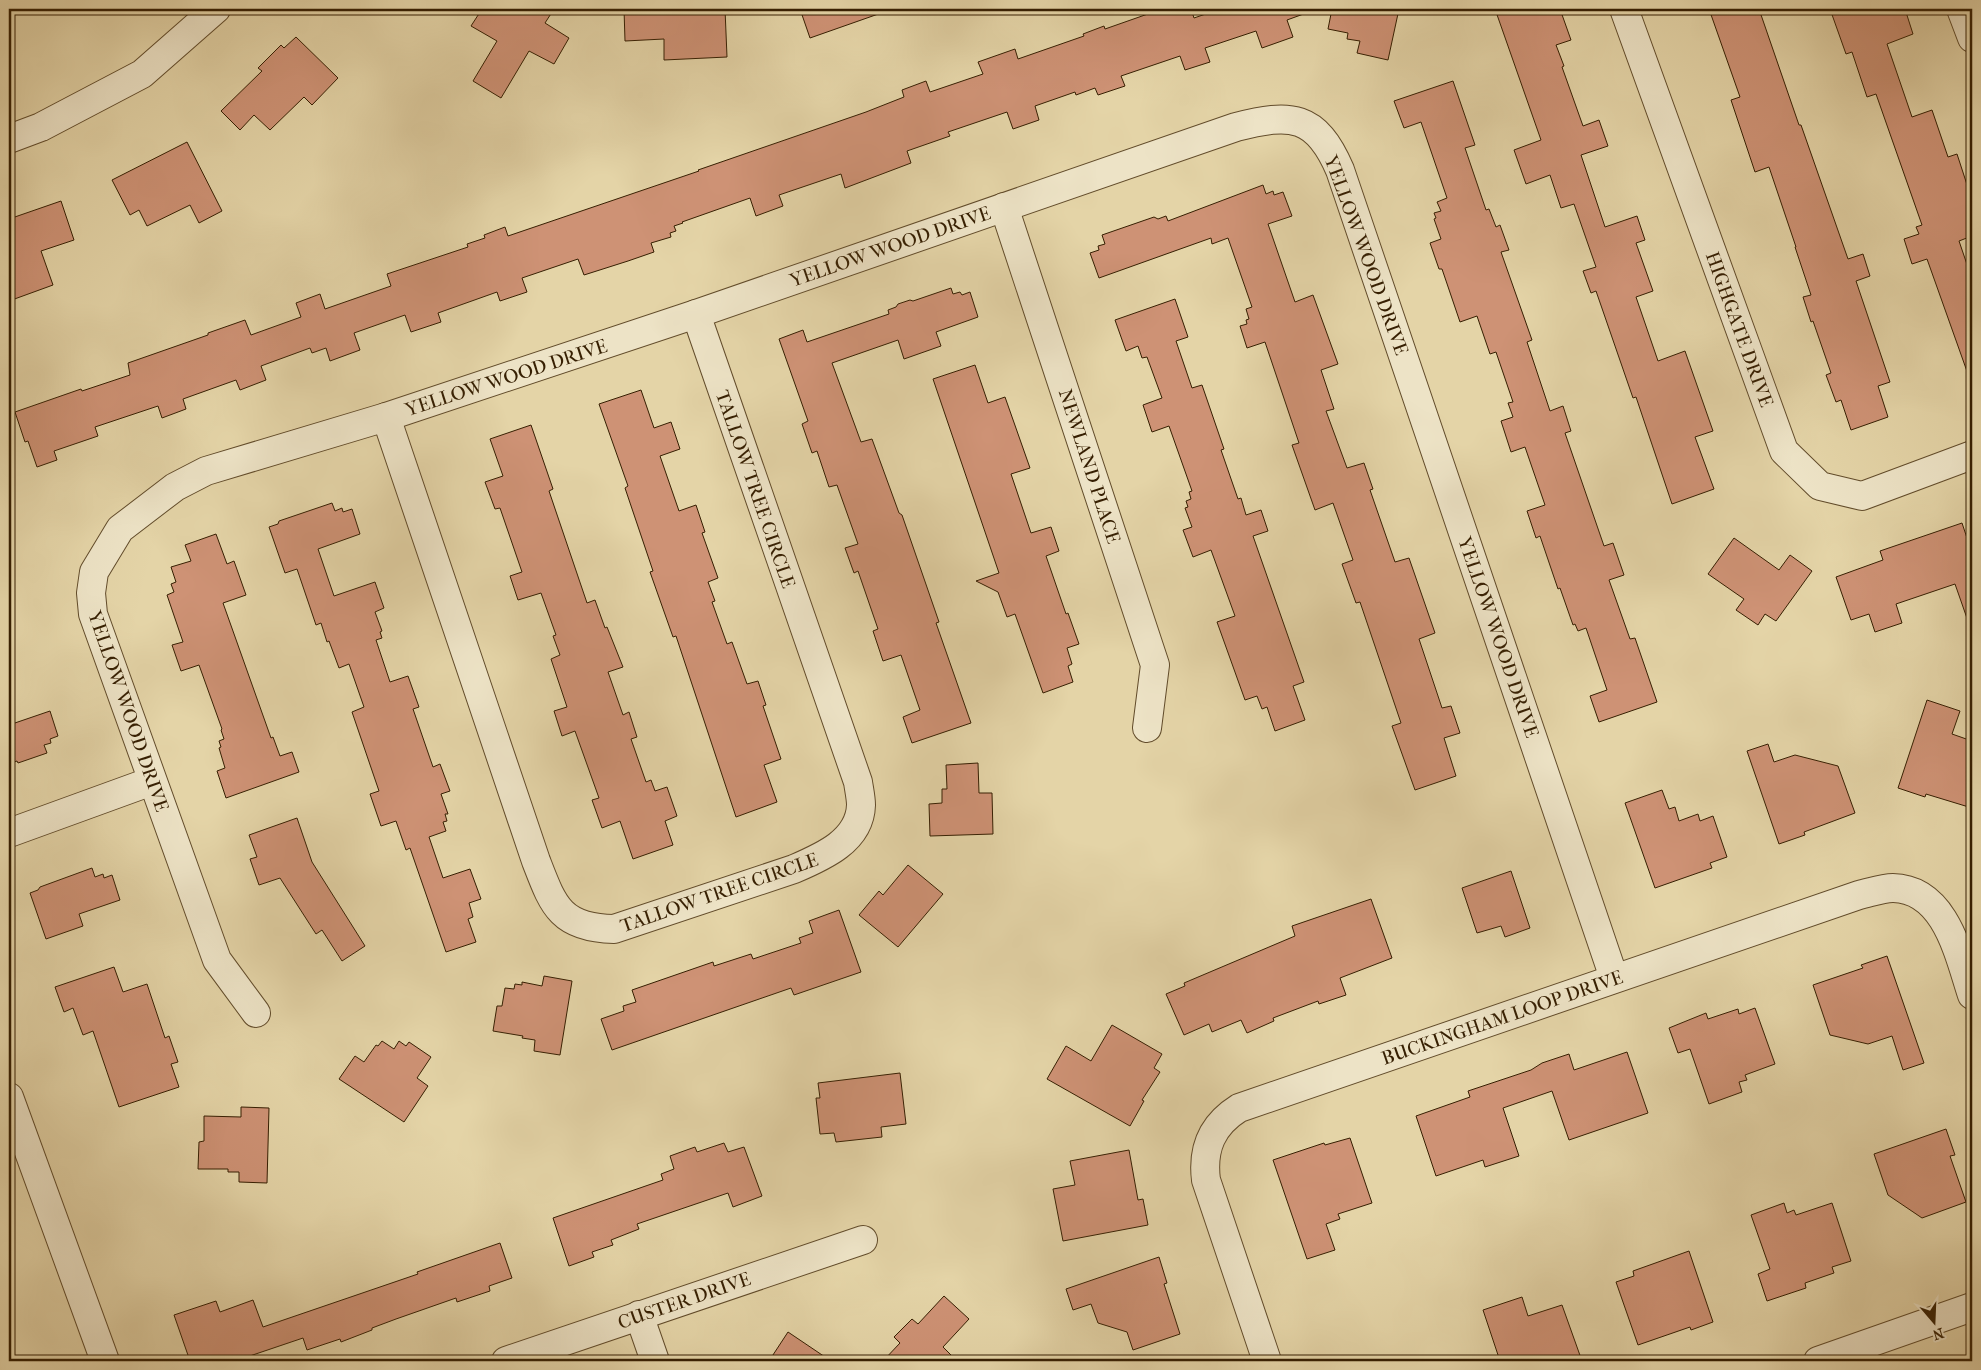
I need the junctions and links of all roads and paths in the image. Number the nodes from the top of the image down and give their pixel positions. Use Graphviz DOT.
graph roads {
  1 [pos="216,9"];
  2 [pos="1624,9"];
  3 [pos="1962,9"];
  4 [pos="1972,38"];
  5 [pos="9,139"];
  6 [pos="1004,207"];
  7 [pos="696,314"];
  8 [pos="386,417"];
  9 [pos="1972,455"];
  10 [pos="1147,728"];
  11 [pos="152,781"];
  12 [pos="9,833"];
  13 [pos="1614,978"];
  14 [pos="1972,995"];
  15 [pos="256,1013"];
  16 [pos="9,1097"];
  17 [pos="863,1240"];
  18 [pos="1972,1307"];
  19 [pos="639,1315"];
  20 [pos="105,1361"];
  21 [pos="506,1361"];
  22 [pos="655,1361"];
  23 [pos="1267,1361"];
  24 [pos="1818,1361"];
  1 -- 5 [label="street"];
  2 -- 9 [label="street, HIGHGATE DRIVE"];
  3 -- 4 [label="street"];
  6 -- 7 [label="street, YELLOW WOOD DRIVE"];
  6 -- 10 [label="street, NEWLAND PLACE"];
  6 -- 13 [label="street, YELLOW WOOD DRIVE"];
  7 -- 8 [label="street, YELLOW WOOD DRIVE"];
  7 -- 8 [label="street, TALLOW TREE CIRCLE"];
  8 -- 11 [label="street, YELLOW WOOD DRIVE"];
  11 -- 12 [label="street"];
  11 -- 15 [label="street, YELLOW WOOD DRIVE"];
  13 -- 14 [label="street, BUCKINGHAM LOOP DRIVE"];
  13 -- 23 [label="street, BUCKINGHAM LOOP DRIVE"];
  16 -- 20 [label="street"];
  17 -- 19 [label="street, CUSTER DRIVE"];
  18 -- 24 [label="street"];
  19 -- 21 [label="street, CUSTER DRIVE"];
  19 -- 22 [label="street"];
}
